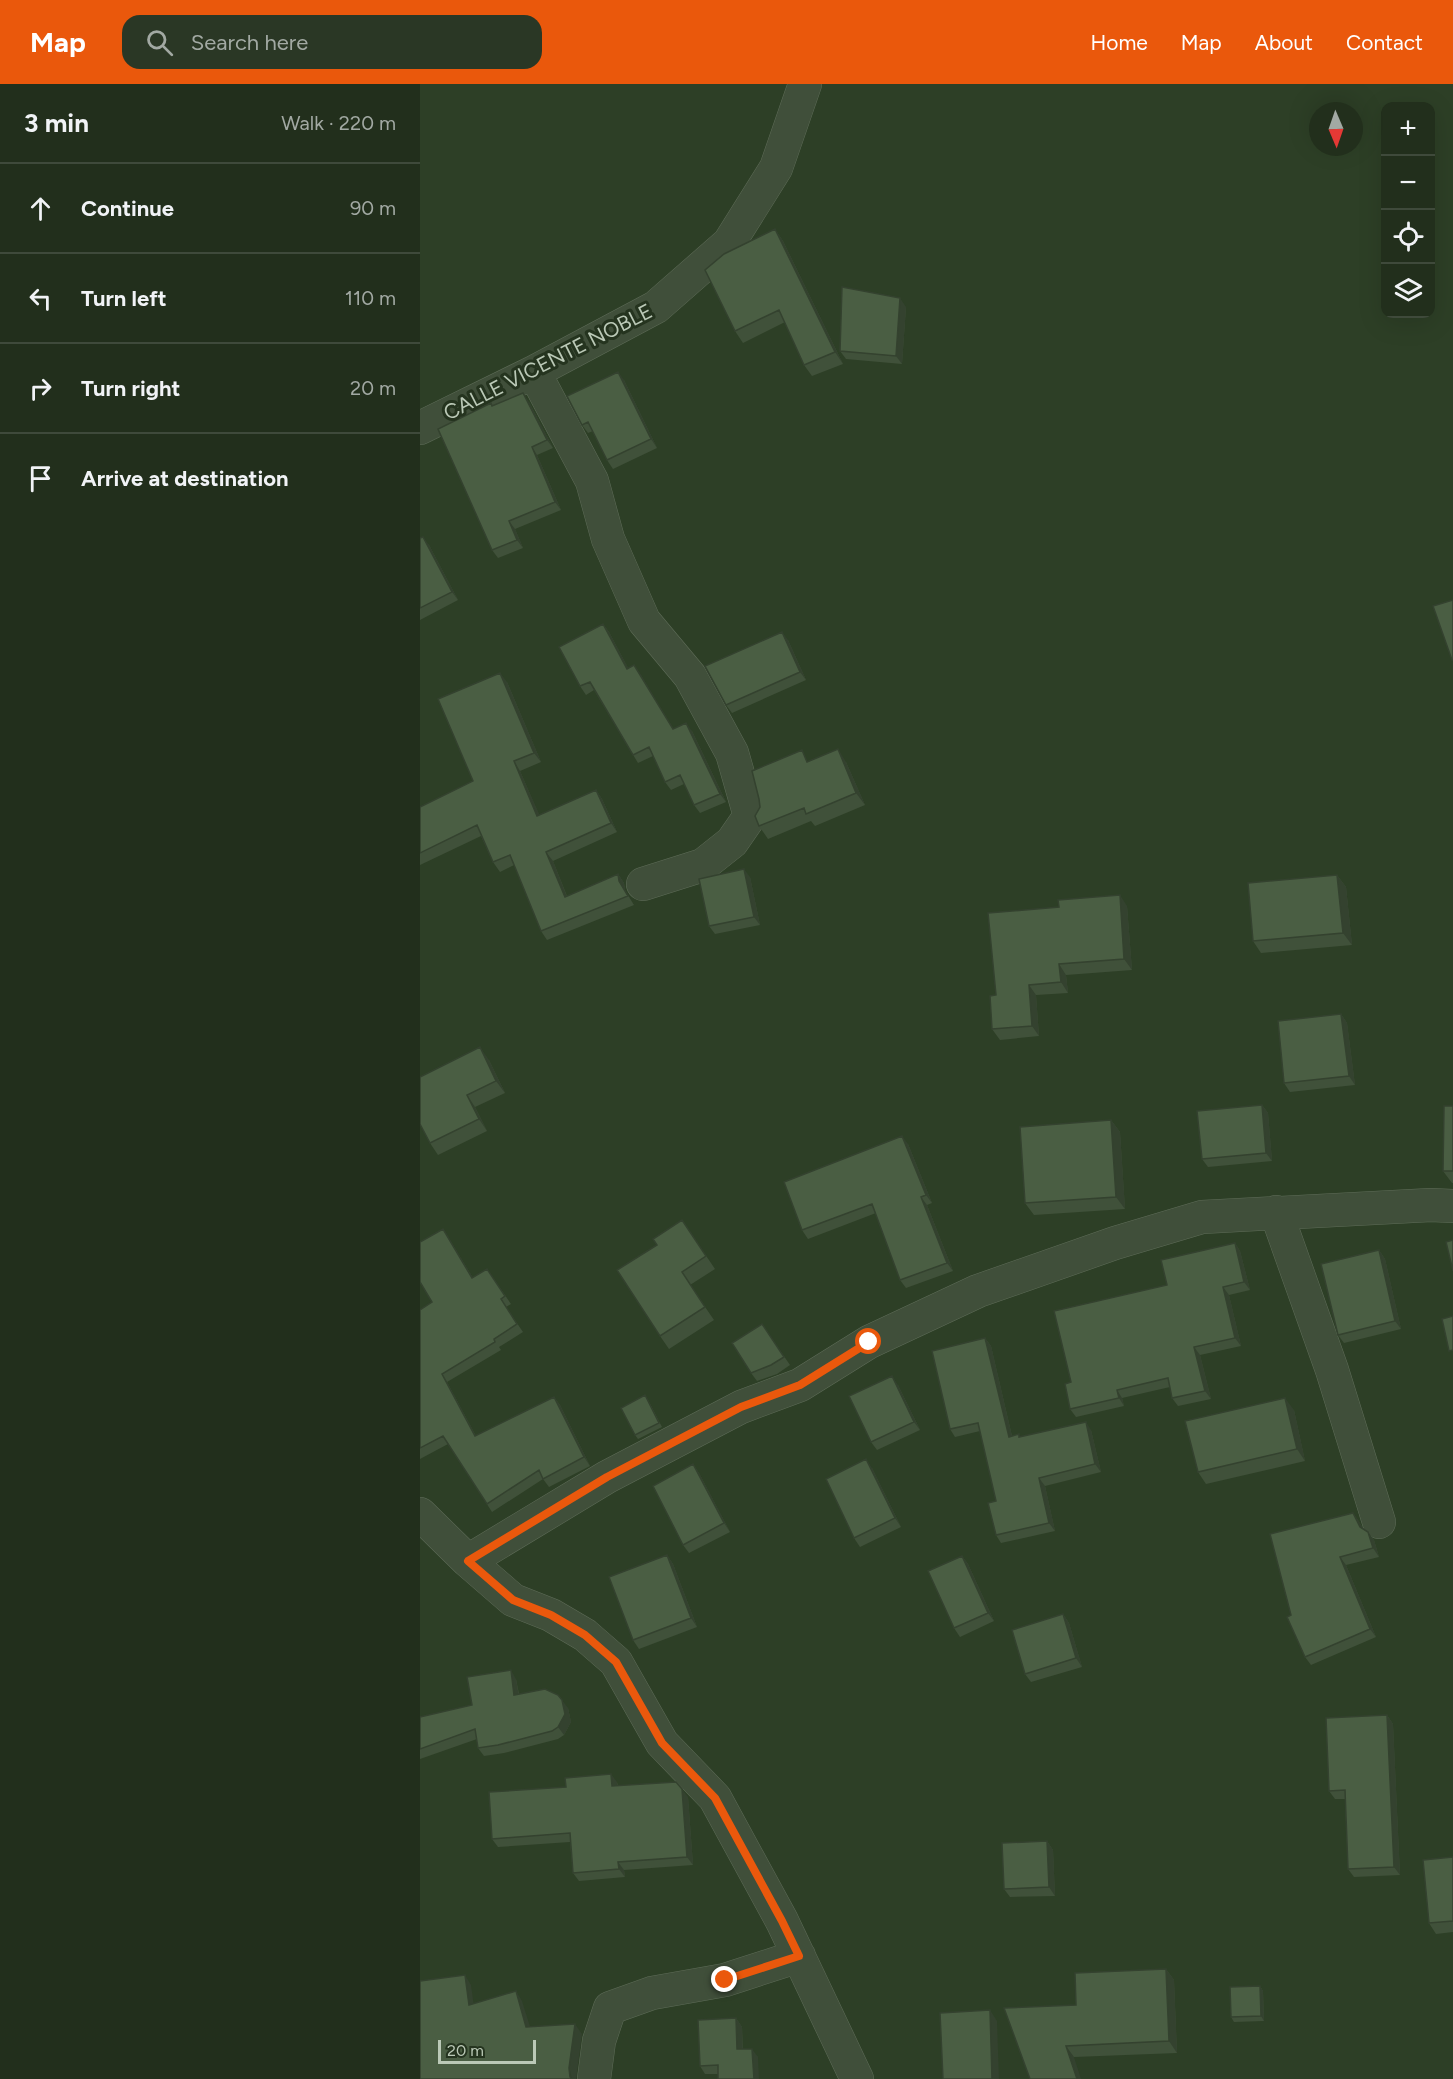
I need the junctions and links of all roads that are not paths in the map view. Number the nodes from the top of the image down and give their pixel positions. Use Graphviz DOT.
graph roads {
  1 [pos="805,84"];
  2 [pos="534,372"];
  3 [pos="420,428"];
  4 [pos="644,884"];
  5 [pos="1453,1206"];
  6 [pos="1276,1212"];
  7 [pos="420,1514"];
  8 [pos="1379,1522"];
  9 [pos="468,1561"];
  10 [pos="799,1956"];
  11 [pos="594,2079"];
  12 [pos="857,2079"];
  1 -- 2 [label="street, CALLE VICENTE NOBLE"];
  2 -- 3 [label="street, CALLE VICENTE NOBLE"];
  2 -- 4 [label="street"];
  5 -- 6 [label="street"];
  6 -- 8 [label="street"];
  6 -- 9 [label="street"];
  7 -- 9 [label="street"];
  9 -- 10 [label="street"];
  10 -- 11 [label="street"];
  10 -- 12 [label="street"];
}
